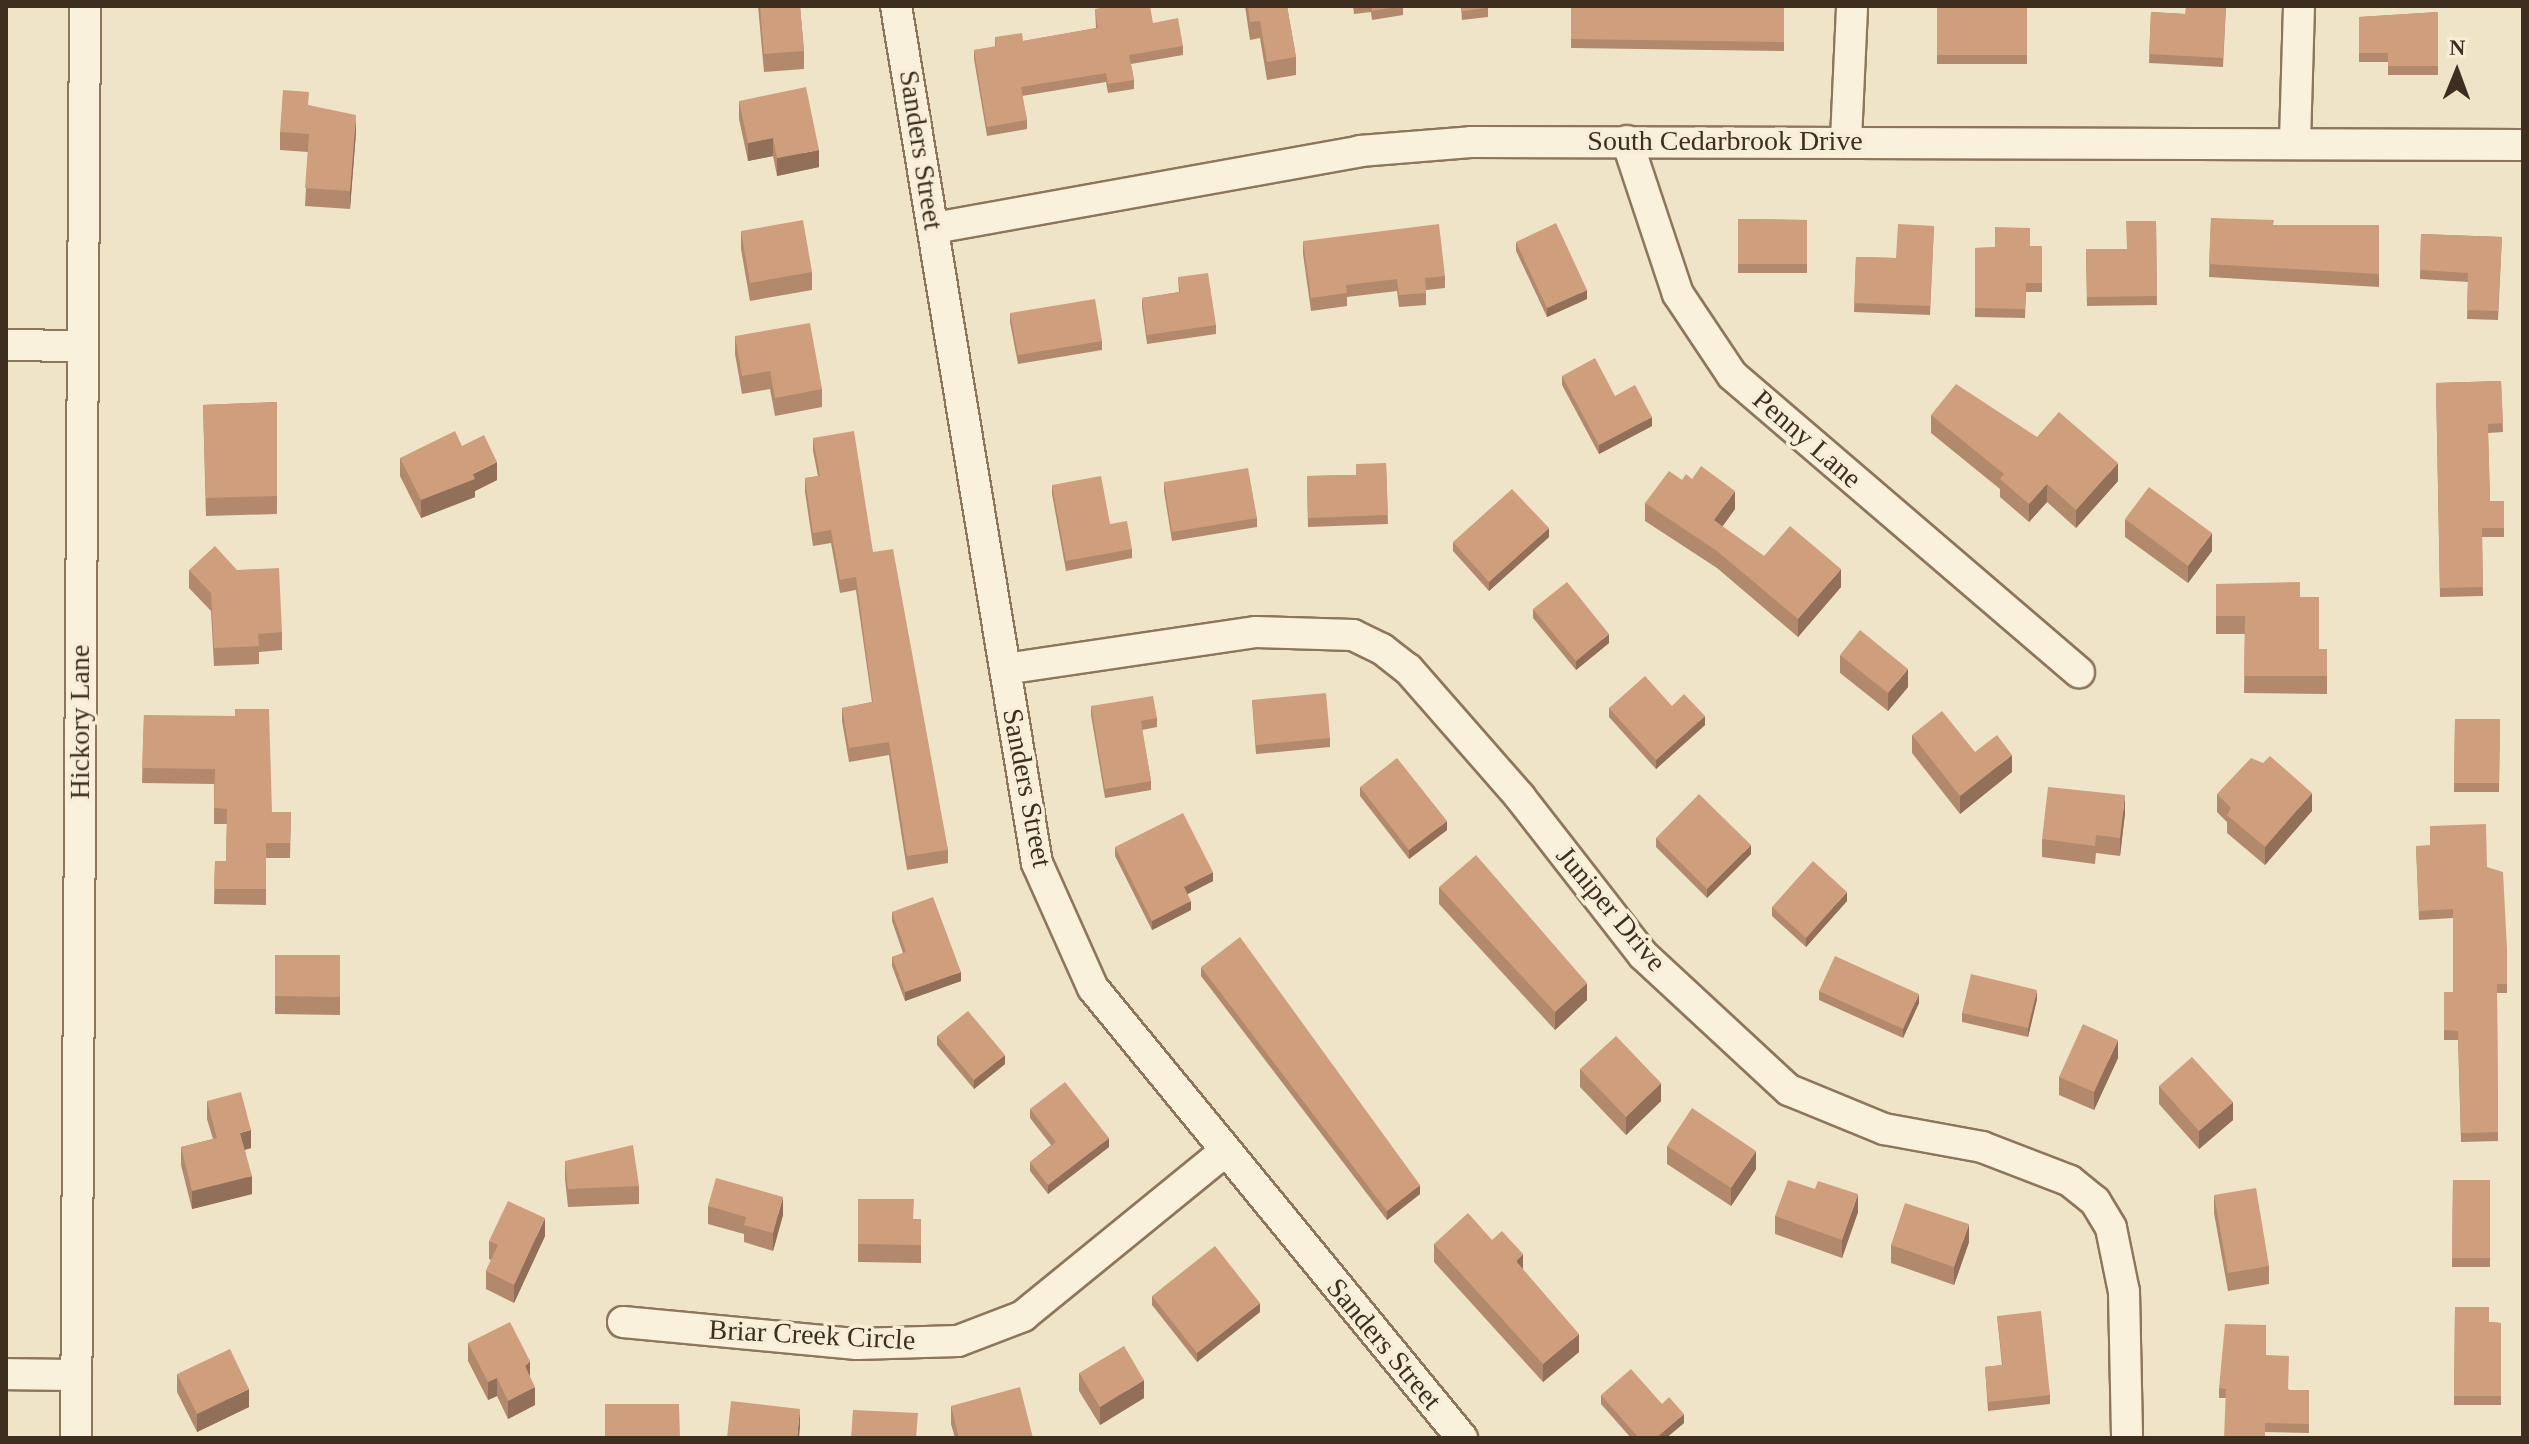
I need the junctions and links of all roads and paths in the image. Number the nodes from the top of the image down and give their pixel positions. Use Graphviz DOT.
graph roads {
  1 [pos="85,6"];
  2 [pos="896,6"];
  3 [pos="1852,6"];
  4 [pos="2299,6"];
  5 [pos="1846,140"];
  6 [pos="1627,141"];
  7 [pos="2295,141"];
  8 [pos="2523,145"];
  9 [pos="934,228"];
  10 [pos="6,345"];
  11 [pos="81,346"];
  12 [pos="1005,669"];
  13 [pos="2079,672"];
  14 [pos="1225,1151"];
  15 [pos="623,1322"];
  16 [pos="6,1374"];
  17 [pos="76,1375"];
  18 [pos="76,1438"];
  19 [pos="1462,1438"];
  20 [pos="2127,1438"];
  1 -- 11 [label="street, Hickory Lane"];
  2 -- 9 [label="street, Sanders Street"];
  3 -- 5 [label="street"];
  4 -- 7 [label="street"];
  5 -- 6 [label="street, South Cedarbrook Drive"];
  5 -- 7 [label="street, South Cedarbrook Drive"];
  6 -- 9 [label="street, South Cedarbrook Drive"];
  6 -- 13 [label="street, Penny Lane"];
  7 -- 8 [label="street, South Cedarbrook Drive"];
  9 -- 12 [label="street, Sanders Street"];
  10 -- 11 [label="street"];
  11 -- 17 [label="street, Hickory Lane"];
  12 -- 14 [label="street, Sanders Street"];
  12 -- 20 [label="street, Juniper Drive"];
  14 -- 15 [label="street, Briar Creek Circle"];
  14 -- 19 [label="street, Sanders Street"];
  16 -- 17 [label="street"];
  17 -- 18 [label="street, Hickory Lane"];
}
